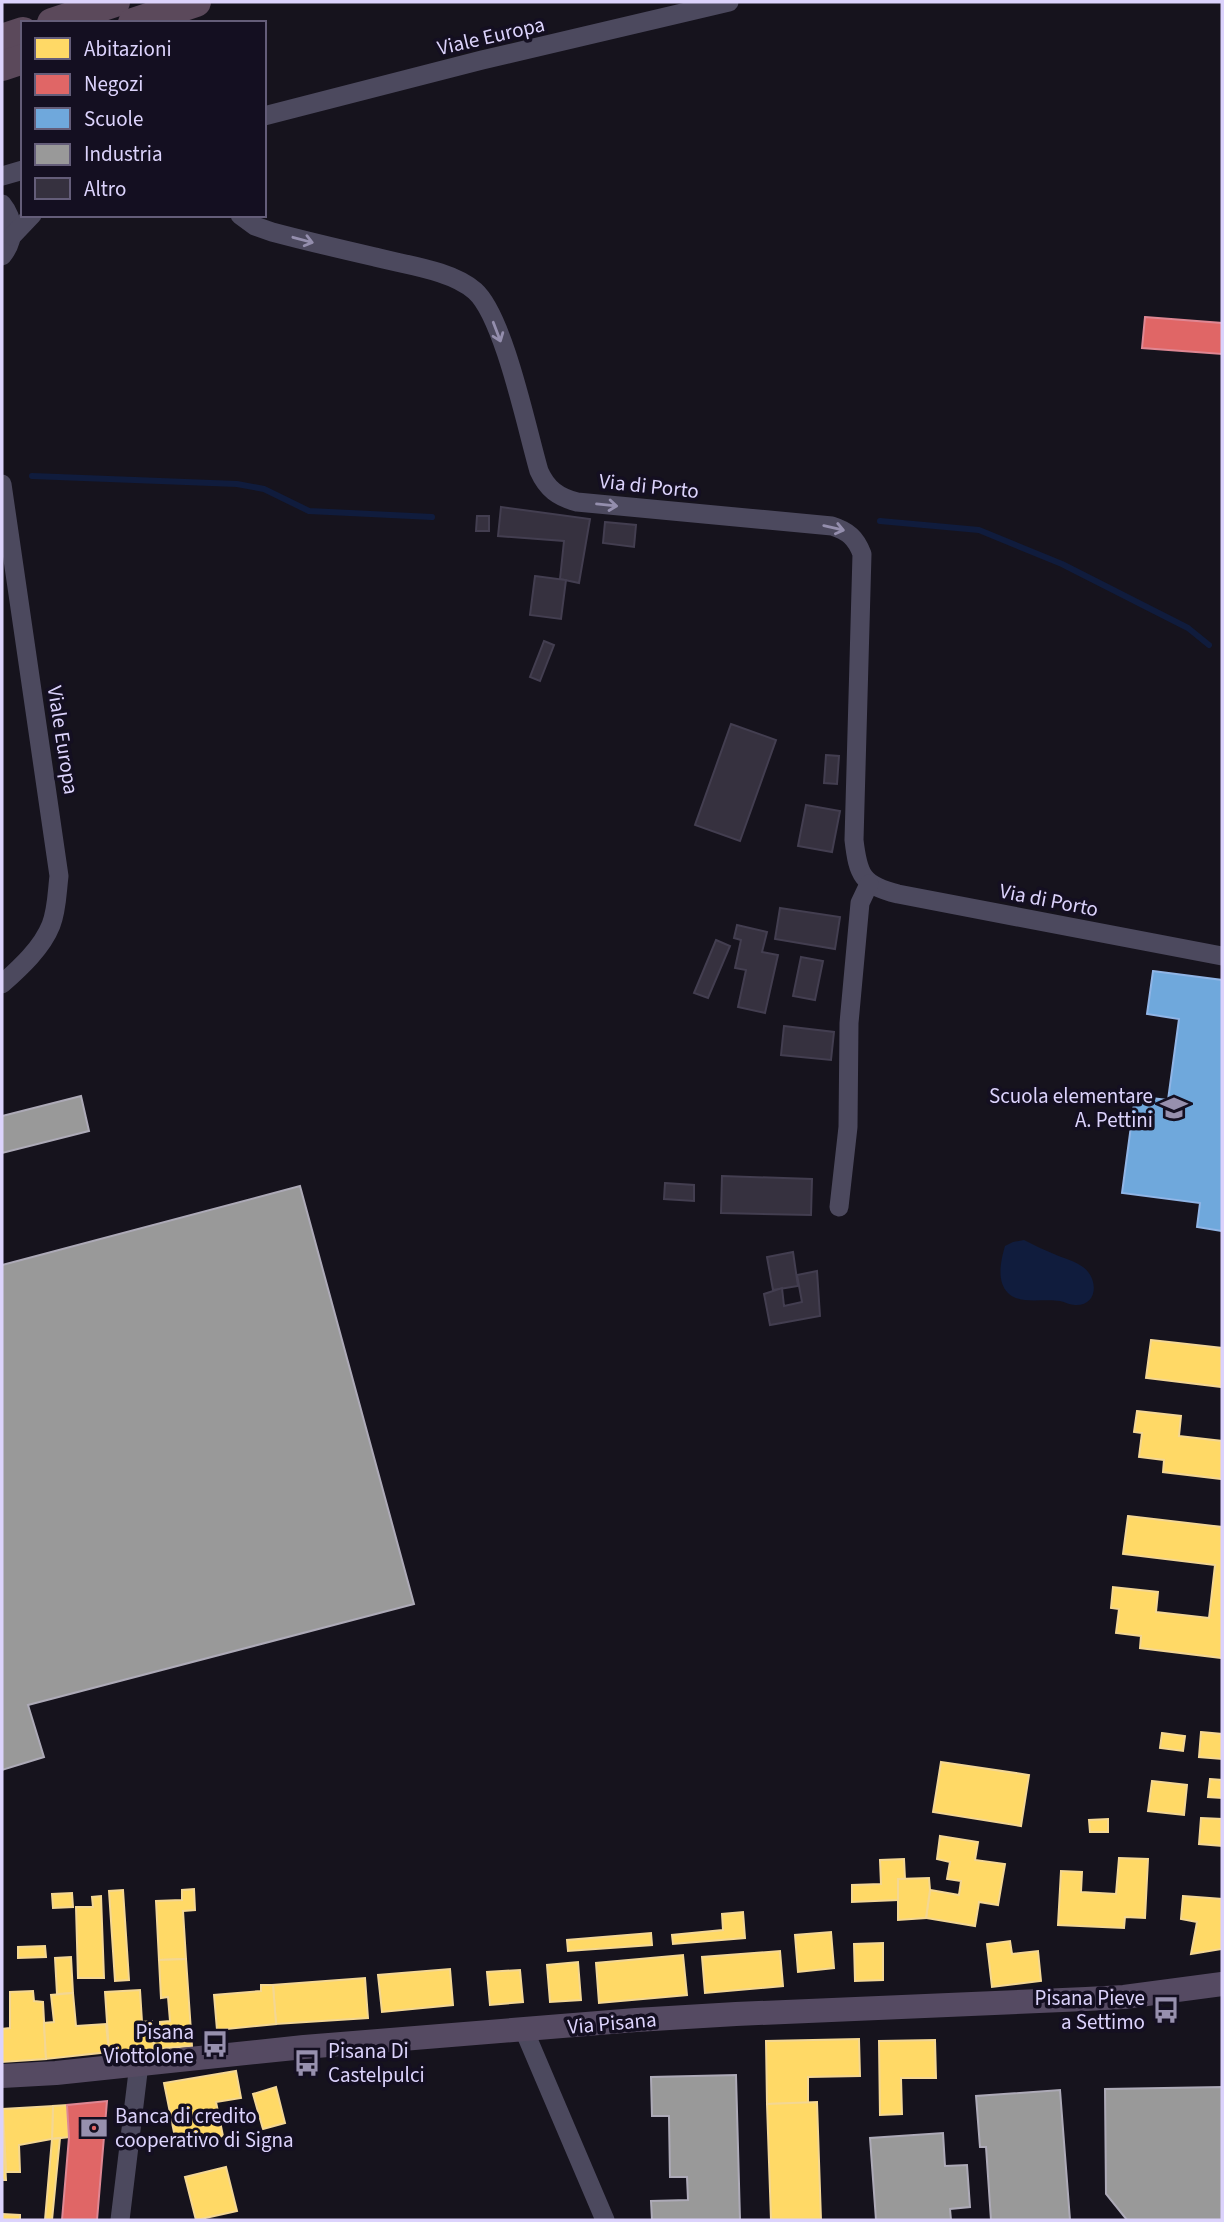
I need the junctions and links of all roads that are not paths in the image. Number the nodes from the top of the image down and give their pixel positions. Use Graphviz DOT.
graph roads {
  1 [pos="115,2"];
  2 [pos="196,2"];
  3 [pos="729,2"];
  4 [pos="58,21"];
  5 [pos="139,21"];
  6 [pos="21,34"];
  7 [pos="2,40"];
  8 [pos="21,60"];
  9 [pos="2,66"];
  10 [pos="266,115"];
  11 [pos="21,171"];
  12 [pos="2,176"];
  13 [pos="2,204"];
  14 [pos="30,217"];
  15 [pos="243,217"];
  16 [pos="12,236"];
  17 [pos="2,256"];
  18 [pos="2,484"];
  19 [pos="869,884"];
  20 [pos="1222,956"];
  21 [pos="2,984"];
  22 [pos="839,1207"];
  23 [pos="1222,1984"];
  24 [pos="524,2030"];
  25 [pos="139,2064"];
  26 [pos="2,2076"];
  27 [pos="120,2220"];
  28 [pos="605,2220"];
  1 -- 4 [label="highway"];
  2 -- 5 [label="highway"];
  3 -- 10 [label="street, Viale Europa"];
  6 -- 7 [label="highway"];
  8 -- 9 [label="highway"];
  11 -- 12 [label="street"];
  13 -- 16 [label="street"];
  14 -- 16 [label="street"];
  15 -- 19 [label="street, Via di Porto, one-way"];
  16 -- 17 [label="street"];
  18 -- 21 [label="street, Viale Europa"];
  19 -- 20 [label="street, Via di Porto"];
  19 -- 22 [label="street"];
  23 -- 24 [label="main road, Via Pisana"];
  24 -- 25 [label="main road, Via Pisana"];
  24 -- 28 [label="street"];
  25 -- 26 [label="main road, Via Pisana"];
  25 -- 27 [label="street"];
}
